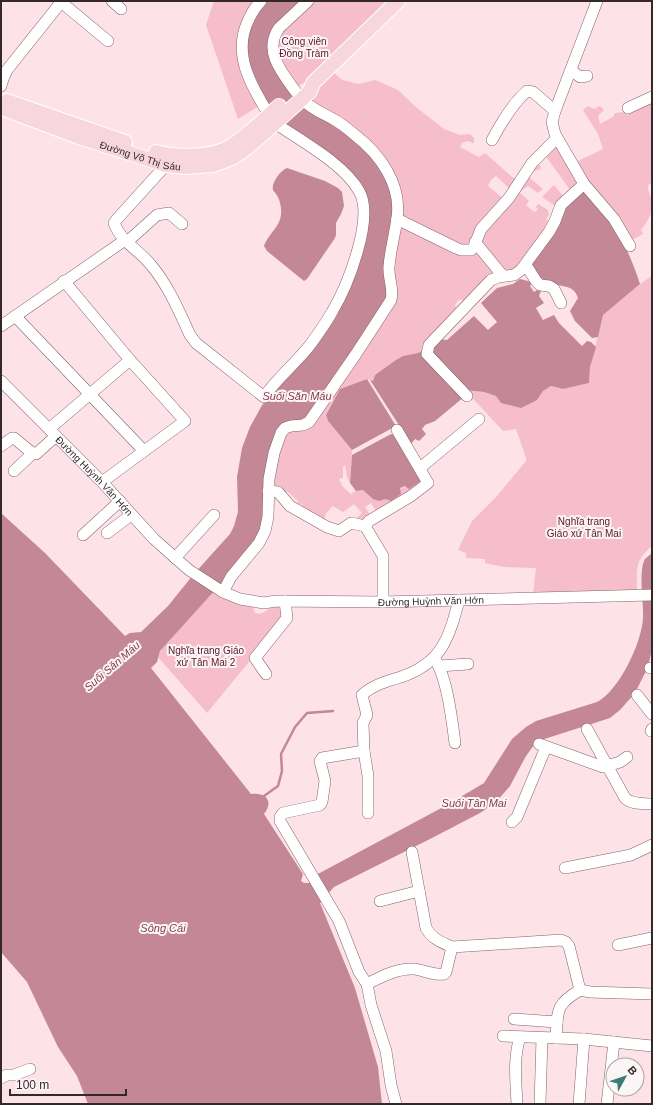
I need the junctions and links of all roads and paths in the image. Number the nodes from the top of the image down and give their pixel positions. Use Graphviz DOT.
graph roads {
  1 [pos="61,1"];
  2 [pos="112,1"];
  3 [pos="261,1"];
  4 [pos="308,1"];
  5 [pos="398,1"];
  6 [pos="597,1"];
  7 [pos="121,9"];
  8 [pos="108,41"];
  9 [pos="571,70"];
  10 [pos="586,76"];
  11 [pos="2,81"];
  12 [pos="299,95"];
  13 [pos="652,97"];
  14 [pos="1,101"];
  15 [pos="1,105"];
  16 [pos="628,108"];
  17 [pos="555,111"];
  18 [pos="272,119"];
  19 [pos="557,138"];
  20 [pos="492,140"];
  21 [pos="166,165"];
  22 [pos="584,184"];
  23 [pos="397,218"];
  24 [pos="182,224"];
  25 [pos="126,241"];
  26 [pos="475,242"];
  27 [pos="630,246"];
  28 [pos="526,265"];
  29 [pos="503,276"];
  30 [pos="64,281"];
  31 [pos="561,303"];
  32 [pos="15,316"];
  33 [pos="1,326"];
  34 [pos="130,360"];
  35 [pos="1,382"];
  36 [pos="90,394"];
  37 [pos="467,396"];
  38 [pos="479,419"];
  39 [pos="397,430"];
  40 [pos="52,433"];
  41 [pos="1,446"];
  42 [pos="144,451"];
  43 [pos="33,453"];
  44 [pos="420,468"];
  45 [pos="14,471"];
  46 [pos="102,482"];
  47 [pos="268,490"];
  48 [pos="120,501"];
  49 [pos="214,514"];
  50 [pos="131,515"];
  51 [pos="365,526"];
  52 [pos="107,533"];
  53 [pos="83,535"];
  54 [pos="176,558"];
  55 [pos="223,592"];
  56 [pos="652,595"];
  57 [pos="459,600"];
  58 [pos="285,601"];
  59 [pos="383,602"];
  60 [pos="436,662"];
  61 [pos="468,664"];
  62 [pos="266,674"];
  63 [pos="637,695"];
  64 [pos="652,714"];
  65 [pos="587,729"];
  66 [pos="455,743"];
  67 [pos="364,751"];
  68 [pos="627,757"];
  69 [pos="608,766"];
  70 [pos="652,804"];
  71 [pos="368,813"];
  72 [pos="512,822"];
  73 [pos="652,845"];
  74 [pos="412,852"];
  75 [pos="565,868"];
  76 [pos="419,891"];
  77 [pos="380,901"];
  78 [pos="652,938"];
  79 [pos="618,945"];
  80 [pos="452,947"];
  81 [pos="367,984"];
  82 [pos="580,990"];
  83 [pos="652,994"];
  84 [pos="514,1019"];
  85 [pos="557,1022"];
  86 [pos="503,1036"];
  87 [pos="520,1037"];
  88 [pos="542,1038"];
  89 [pos="556,1038"];
  90 [pos="584,1039"];
  91 [pos="614,1042"];
  92 [pos="652,1046"];
  93 [pos="30,1069"];
  94 [pos="1,1078"];
  95 [pos="396,1104"];
  96 [pos="517,1104"];
  97 [pos="540,1104"];
  98 [pos="579,1104"];
  99 [pos="608,1104"];
  1 -- 8 [label="street"];
  1 -- 11 [label="street"];
  2 -- 7 [label="street"];
  3 -- 18 [label="street"];
  4 -- 12 [label="street"];
  5 -- 12 [label="main road"];
  6 -- 9 [label="street"];
  9 -- 10 [label="street"];
  9 -- 17 [label="street"];
  12 -- 18 [label="main road"];
  12 -- 23 [label="street"];
  13 -- 16 [label="street"];
  14 -- 18 [label="main road, Đường Võ Thị Sáu"];
  15 -- 21 [label="main road, Đường Võ Thị Sáu"];
  17 -- 19 [label="street"];
  17 -- 20 [label="street"];
  18 -- 21 [label="main road, Đường Võ Thị Sáu"];
  18 -- 25 [label="street"];
  19 -- 22 [label="street"];
  19 -- 26 [label="street"];
  21 -- 25 [label="street"];
  22 -- 27 [label="street"];
  22 -- 28 [label="street"];
  23 -- 26 [label="street"];
  23 -- 47 [label="street"];
  24 -- 25 [label="street"];
  25 -- 30 [label="street"];
  26 -- 29 [label="street"];
  28 -- 29 [label="street"];
  28 -- 31 [label="street"];
  29 -- 37 [label="street"];
  30 -- 32 [label="street"];
  30 -- 34 [label="street"];
  32 -- 33 [label="street"];
  32 -- 36 [label="street"];
  34 -- 36 [label="street"];
  34 -- 42 [label="street"];
  35 -- 40 [label="street, Đường Huỳnh Văn Hớn"];
  36 -- 40 [label="street"];
  36 -- 42 [label="street"];
  38 -- 44 [label="street"];
  39 -- 44 [label="street"];
  40 -- 43 [label="street"];
  40 -- 46 [label="street, Đường Huỳnh Văn Hớn"];
  41 -- 43 [label="street"];
  42 -- 46 [label="street"];
  43 -- 45 [label="street"];
  44 -- 51 [label="street"];
  46 -- 48 [label="street, Đường Huỳnh Văn Hớn"];
  47 -- 51 [label="street"];
  47 -- 55 [label="street"];
  48 -- 50 [label="street, Đường Huỳnh Văn Hớn"];
  48 -- 53 [label="street"];
  49 -- 54 [label="street"];
  50 -- 52 [label="street"];
  50 -- 54 [label="street, Đường Huỳnh Văn Hớn"];
  51 -- 59 [label="street"];
  54 -- 55 [label="street, Đường Huỳnh Văn Hớn"];
  55 -- 58 [label="street, Đường Huỳnh Văn Hớn"];
  56 -- 57 [label="street, Đường Huỳnh Văn Hớn"];
  57 -- 59 [label="street, Đường Huỳnh Văn Hớn"];
  57 -- 60 [label="street"];
  58 -- 59 [label="street, Đường Huỳnh Văn Hớn"];
  58 -- 62 [label="street"];
  60 -- 61 [label="street"];
  60 -- 66 [label="street"];
  60 -- 67 [label="street"];
  63 -- 64 [label="street"];
  65 -- 69 [label="street"];
  67 -- 71 [label="street"];
  67 -- 81 [label="street"];
  68 -- 69 [label="street"];
  69 -- 70 [label="street"];
  69 -- 72 [label="street"];
  73 -- 75 [label="street"];
  74 -- 76 [label="street"];
  76 -- 77 [label="street"];
  76 -- 80 [label="street"];
  78 -- 79 [label="street"];
  80 -- 81 [label="street"];
  80 -- 82 [label="street"];
  81 -- 95 [label="street"];
  82 -- 83 [label="street"];
  82 -- 85 [label="street"];
  84 -- 85 [label="street"];
  85 -- 89 [label="street"];
  86 -- 87 [label="street"];
  87 -- 88 [label="street"];
  87 -- 96 [label="street"];
  88 -- 89 [label="street"];
  88 -- 97 [label="street"];
  89 -- 90 [label="street"];
  90 -- 91 [label="street"];
  90 -- 98 [label="street"];
  91 -- 92 [label="street"];
  91 -- 99 [label="street"];
  93 -- 94 [label="street"];
}
